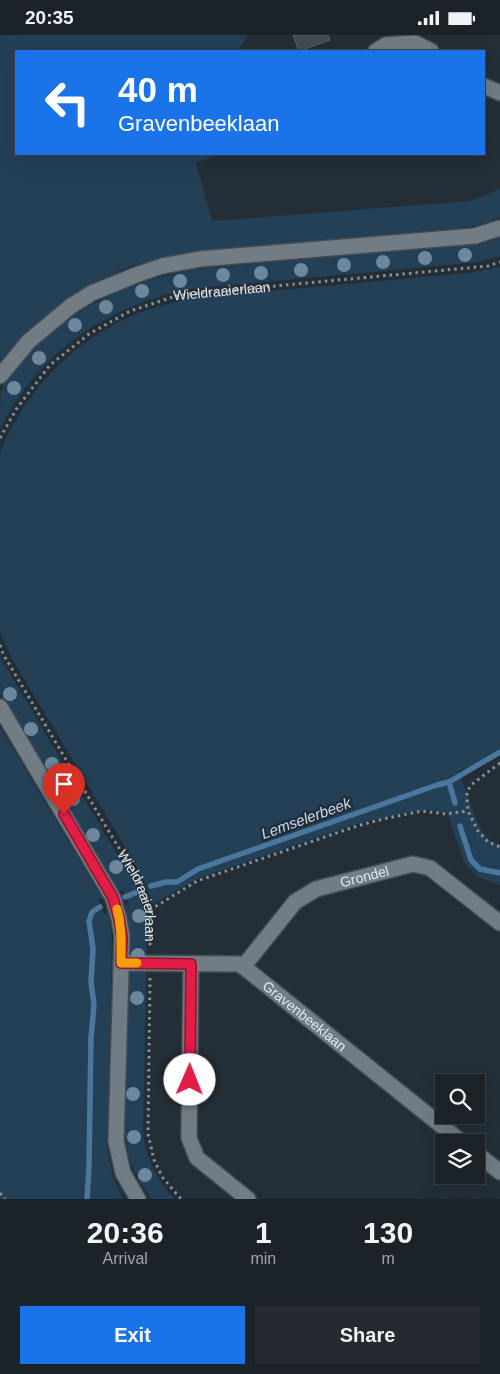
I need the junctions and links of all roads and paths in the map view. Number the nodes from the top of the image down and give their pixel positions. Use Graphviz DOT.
graph roads {
  1 [pos="378,50"];
  2 [pos="428,50"];
  3 [pos="485,86"];
  4 [pos="500,93"];
  5 [pos="500,228"];
  6 [pos="500,263"];
  7 [pos="0,376"];
  8 [pos="0,438"];
  9 [pos="0,645"];
  10 [pos="0,707"];
  11 [pos="500,763"];
  12 [pos="468,811"];
  13 [pos="500,847"];
  14 [pos="150,910"];
  15 [pos="500,923"];
  16 [pos="121,963"];
  17 [pos="150,963"];
  18 [pos="191,964"];
  19 [pos="243,967"];
  20 [pos="452,1134"];
  21 [pos="485,1160"];
  22 [pos="500,1172"];
  23 [pos="0,1193"];
  24 [pos="5,1199"];
  25 [pos="138,1199"];
  26 [pos="181,1199"];
  27 [pos="248,1199"];
  1 -- 2 [label="street"];
  3 -- 4 [label="street"];
  5 -- 7 [label="street"];
  6 -- 8 [label="path, Wieldraaierlaan"];
  9 -- 14 [label="path, Wieldraaierlaan"];
  10 -- 16 [label="street, Wieldraaierlaan"];
  11 -- 12 [label="path"];
  12 -- 13 [label="path"];
  12 -- 14 [label="path"];
  14 -- 17 [label="path, Wieldraaierlaan"];
  15 -- 19 [label="street, Grondel"];
  16 -- 17 [label="street"];
  16 -- 25 [label="street, Wieldraaierlaan"];
  17 -- 18 [label="street"];
  17 -- 26 [label="path, Wieldraaierlaan"];
  18 -- 19 [label="street"];
  18 -- 27 [label="street"];
  19 -- 20 [label="street, Gravenbeeklaan"];
  21 -- 22 [label="street"];
  23 -- 24 [label="path"];
}
